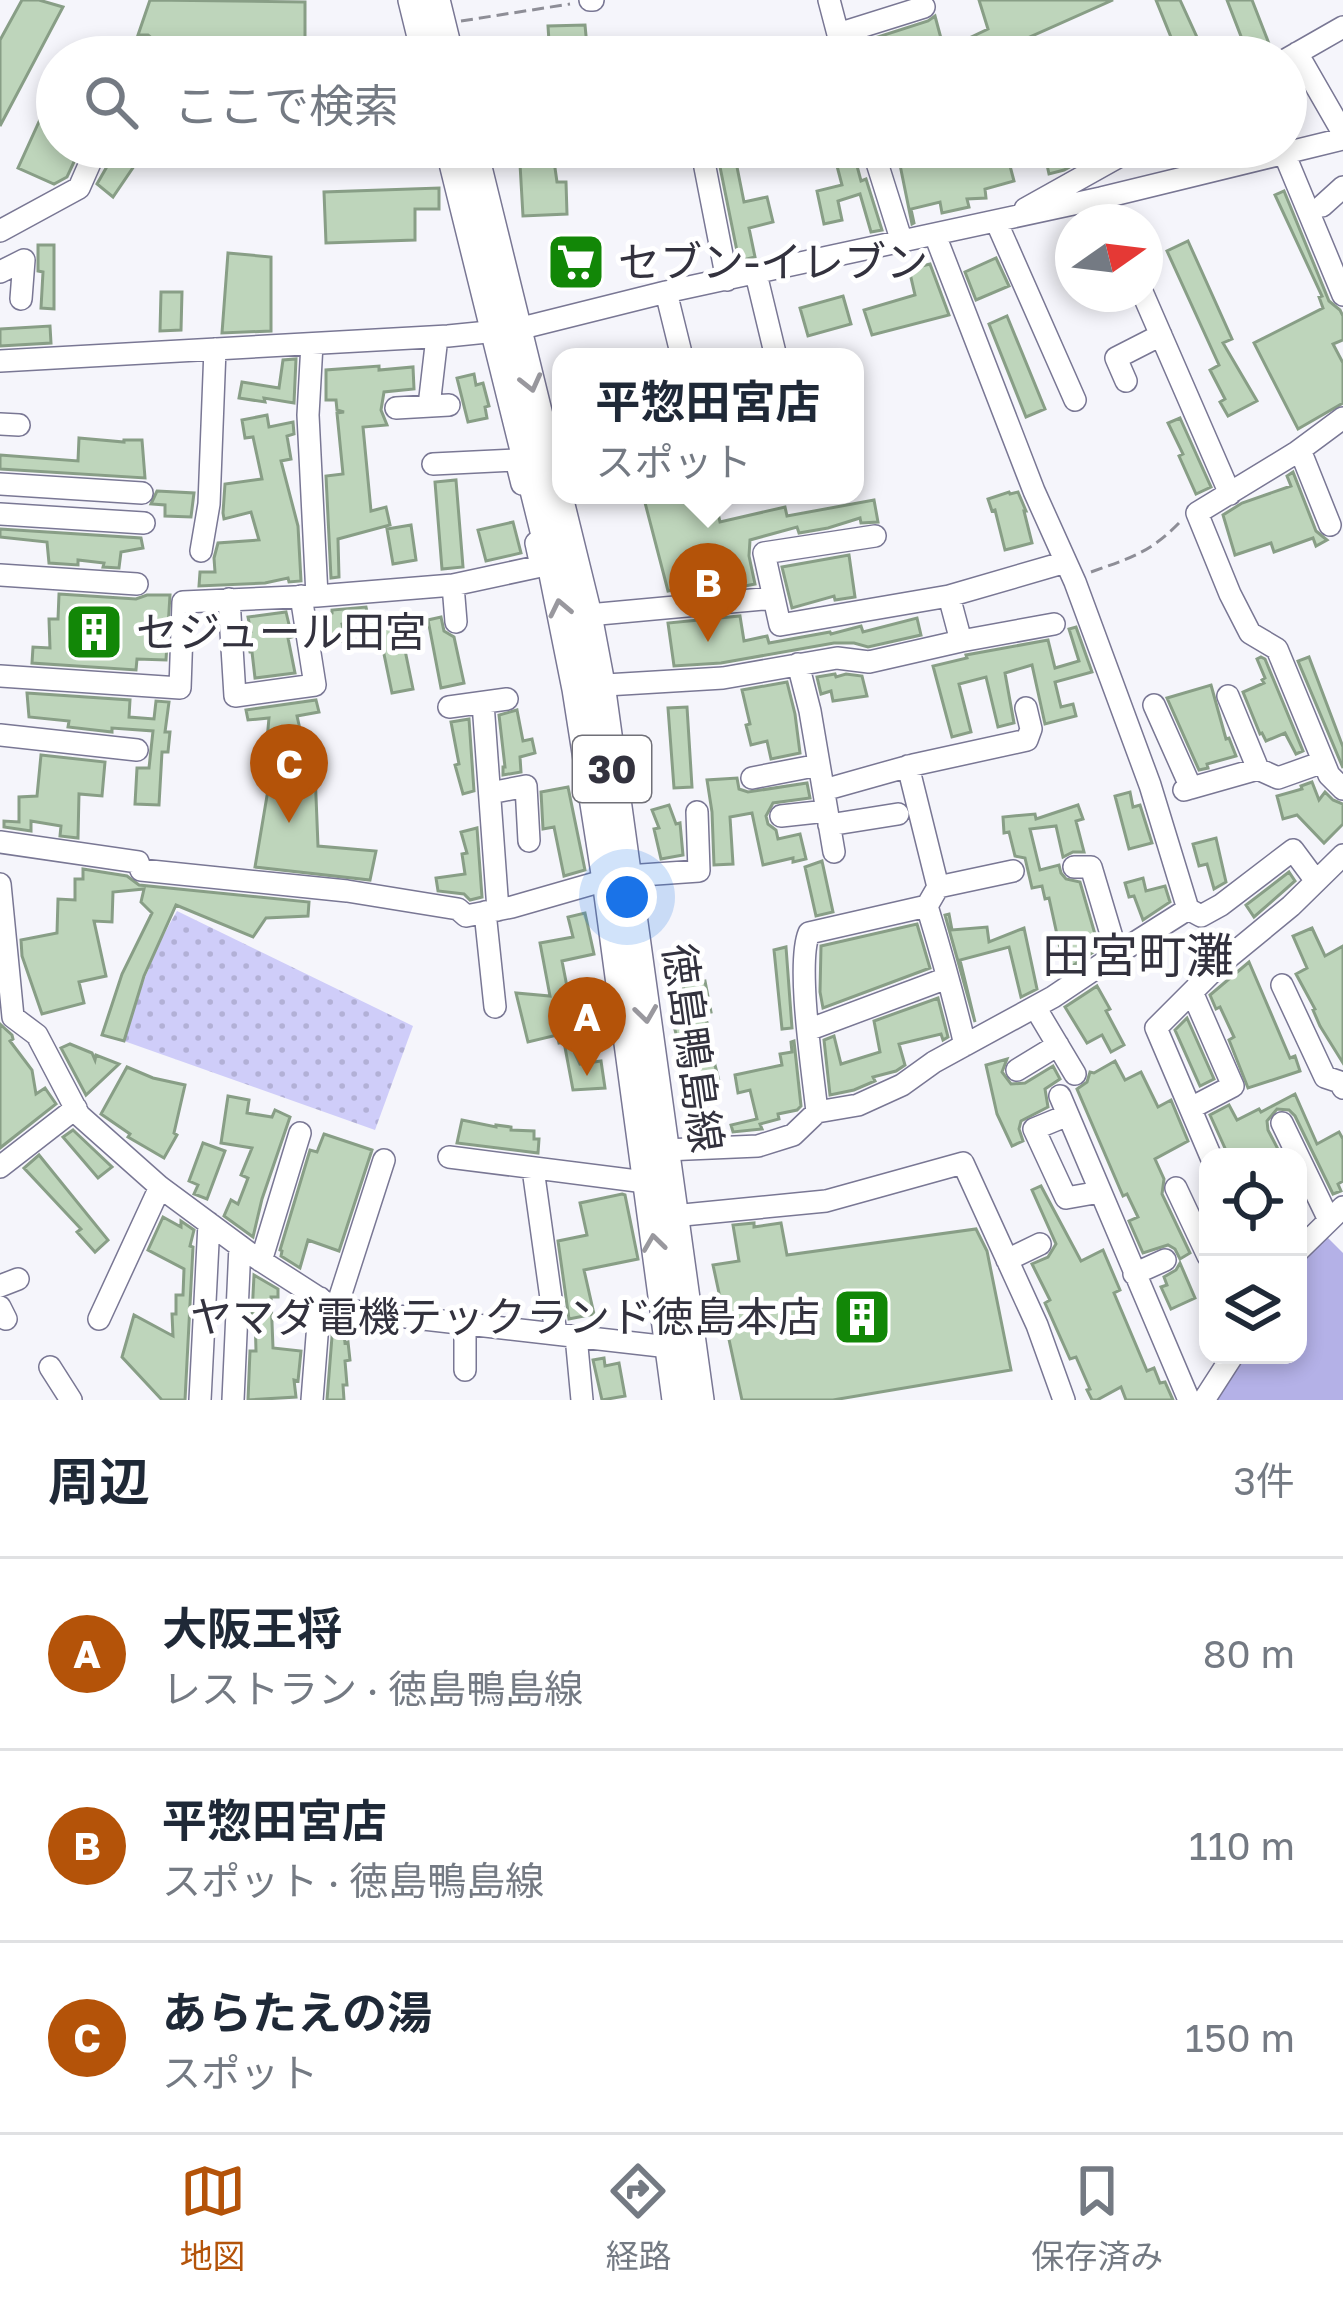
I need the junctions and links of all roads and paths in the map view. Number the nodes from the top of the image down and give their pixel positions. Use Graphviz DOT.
graph roads {
  1 [pos="412,0"];
  2 [pos="591,0"];
  3 [pos="829,0"];
  4 [pos="924,7"];
  5 [pos="439,12"];
  6 [pos="1343,27"];
  7 [pos="838,34"];
  8 [pos="421,36"];
  9 [pos="1307,48"];
  10 [pos="1307,82"];
  11 [pos="1342,140"];
  12 [pos="1307,148"];
  13 [pos="88,168"];
  14 [pos="456,168"];
  15 [pos="476,168"];
  16 [pos="705,168"];
  17 [pos="879,168"];
  18 [pos="1097,168"];
  19 [pos="1223,168"];
  20 [pos="1290,168"];
  21 [pos="1343,187"];
  22 [pos="1101,198"];
  23 [pos="1104,204"];
  24 [pos="1322,206"];
  25 [pos="1002,220"];
  26 [pos="0,230"];
  27 [pos="934,235"];
  28 [pos="902,242"];
  29 [pos="0,272"];
  30 [pos="756,274"];
  31 [pos="727,280"];
  32 [pos="666,292"];
  33 [pos="1343,295"];
  34 [pos="21,299"];
  35 [pos="1151,312"];
  36 [pos="507,329"];
  37 [pos="1161,335"];
  38 [pos="437,337"];
  39 [pos="312,344"];
  40 [pos="680,348"];
  41 [pos="774,348"];
  42 [pos="215,349"];
  43 [pos="0,361"];
  44 [pos="1126,382"];
  45 [pos="1076,400"];
  46 [pos="396,408"];
  47 [pos="1343,418"];
  48 [pos="1300,450"];
  49 [pos="434,464"];
  50 [pos="0,484"];
  51 [pos="552,488"];
  52 [pos="142,494"];
  53 [pos="1230,494"];
  54 [pos="557,504"];
  55 [pos="1197,513"];
  56 [pos="0,514"];
  57 [pos="144,523"];
  58 [pos="1330,525"];
  59 [pos="875,536"];
  60 [pos="201,551"];
  61 [pos="1070,570"];
  62 [pos="0,575"];
  63 [pos="136,584"];
  64 [pos="453,585"];
  65 [pos="309,596"];
  66 [pos="949,596"];
  67 [pos="774,598"];
  68 [pos="229,599"];
  69 [pos="588,615"];
  70 [pos="456,622"];
  71 [pos="1054,625"];
  72 [pos="962,641"];
  73 [pos="798,664"];
  74 [pos="0,676"];
  75 [pos="588,687"];
  76 [pos="1228,696"];
  77 [pos="507,699"];
  78 [pos="483,703"];
  79 [pos="1154,705"];
  80 [pos="449,706"];
  81 [pos="1026,708"];
  82 [pos="0,735"];
  83 [pos="137,750"];
  84 [pos="1323,761"];
  85 [pos="819,765"];
  86 [pos="908,766"];
  87 [pos="1258,769"];
  88 [pos="752,778"];
  89 [pos="1343,789"];
  90 [pos="490,794"];
  91 [pos="827,808"];
  92 [pos="697,812"];
  93 [pos="898,814"];
  94 [pos="781,816"];
  95 [pos="529,841"];
  96 [pos="0,842"];
  97 [pos="834,852"];
  98 [pos="1343,855"];
  99 [pos="1074,867"];
  100 [pos="1013,871"];
  101 [pos="616,878"];
  102 [pos="1316,881"];
  103 [pos="0,884"];
  104 [pos="933,896"];
  105 [pos="1232,896"];
  106 [pos="1188,909"];
  107 [pos="491,911"];
  108 [pos="1259,930"];
  109 [pos="3,946"];
  110 [pos="1117,954"];
  111 [pos="947,978"];
  112 [pos="1282,986"];
  113 [pos="1192,992"];
  114 [pos="494,1007"];
  115 [pos="1036,1007"];
  116 [pos="808,1030"];
  117 [pos="965,1045"];
  118 [pos="1058,1045"];
  119 [pos="1017,1070"];
  120 [pos="1075,1074"];
  121 [pos="1343,1088"];
  122 [pos="76,1108"];
  123 [pos="1190,1108"];
  124 [pos="817,1112"];
  125 [pos="1282,1123"];
  126 [pos="300,1133"];
  127 [pos="1207,1148"];
  128 [pos="665,1150"];
  129 [pos="449,1157"];
  130 [pos="384,1160"];
  131 [pos="0,1167"];
  132 [pos="533,1169"];
  133 [pos="646,1182"];
  134 [pos="160,1187"];
  135 [pos="1176,1188"];
  136 [pos="1100,1192"];
  137 [pos="1336,1213"];
  138 [pos="674,1216"];
  139 [pos="209,1223"];
  140 [pos="1199,1237"];
  141 [pos="1307,1242"];
  142 [pos="1040,1244"];
  143 [pos="240,1246"];
  144 [pos="1007,1260"];
  145 [pos="1165,1260"];
  146 [pos="261,1261"];
  147 [pos="1134,1274"];
  148 [pos="328,1304"];
  149 [pos="99,1318"];
  150 [pos="465,1322"];
  151 [pos="566,1335"];
  152 [pos="681,1345"];
  153 [pos="1228,1364"];
  154 [pos="50,1367"];
  155 [pos="465,1370"];
  156 [pos="71,1400"];
  157 [pos="200,1400"];
  158 [pos="233,1400"];
  159 [pos="312,1400"];
  160 [pos="582,1400"];
  161 [pos="676,1400"];
  162 [pos="700,1400"];
  163 [pos="1064,1400"];
  164 [pos="1189,1400"];
  165 [pos="1204,1400"];
  1 -- 8 [label="main road"];
  2 -- 5 [label="path"];
  3 -- 7 [label="street"];
  4 -- 7 [label="street"];
  6 -- 9 [label="street"];
  10 -- 11 [label="street"];
  11 -- 12 [label="street"];
  13 -- 26 [label="street"];
  14 -- 36 [label="main road, 徳島鴨島線 / 30"];
  15 -- 36 [label="main road, 徳島鴨島線 / 30"];
  16 -- 31 [label="street"];
  17 -- 28 [label="street"];
  18 -- 25 [label="street"];
  19 -- 22 [label="street"];
  20 -- 33 [label="street"];
  21 -- 24 [label="street"];
  22 -- 23 [label="street"];
  22 -- 25 [label="street"];
  25 -- 27 [label="street"];
  25 -- 45 [label="street"];
  27 -- 28 [label="street"];
  27 -- 61 [label="street"];
  28 -- 30 [label="street"];
  29 -- 34 [label="street"];
  30 -- 31 [label="street"];
  30 -- 41 [label="street"];
  31 -- 32 [label="street"];
  32 -- 36 [label="street"];
  32 -- 40 [label="street"];
  35 -- 37 [label="street"];
  36 -- 38 [label="street"];
  36 -- 51 [label="main road, 徳島鴨島線 / 30, one-way"];
  75 -- 36 [label="main road, 徳島鴨島線 / 30, one-way"];
  37 -- 44 [label="street"];
  37 -- 53 [label="street"];
  38 -- 39 [label="street"];
  38 -- 46 [label="street"];
  39 -- 42 [label="street"];
  39 -- 65 [label="street"];
  42 -- 43 [label="street"];
  42 -- 60 [label="street"];
  47 -- 48 [label="street"];
  48 -- 53 [label="street"];
  48 -- 58 [label="street"];
  49 -- 64 [label="street"];
  50 -- 52 [label="street"];
  53 -- 55 [label="street"];
  54 -- 69 [label="main road, 徳島鴨島線 / 30, one-way"];
  55 -- 61 [label="path"];
  55 -- 84 [label="street"];
  56 -- 57 [label="street"];
  59 -- 67 [label="street"];
  61 -- 66 [label="street"];
  61 -- 106 [label="street"];
  62 -- 63 [label="street"];
  64 -- 65 [label="street"];
  64 -- 70 [label="street"];
  65 -- 68 [label="street"];
  65 -- 68 [label="street"];
  66 -- 67 [label="street"];
  66 -- 72 [label="street"];
  67 -- 69 [label="street"];
  68 -- 74 [label="street"];
  69 -- 75 [label="main road, 徳島鴨島線 / 30"];
  71 -- 72 [label="street"];
  72 -- 73 [label="street"];
  73 -- 75 [label="street"];
  73 -- 85 [label="street"];
  75 -- 101 [label="main road, 徳島鴨島線 / 30"];
  76 -- 87 [label="street"];
  77 -- 78 [label="street"];
  78 -- 80 [label="street"];
  78 -- 90 [label="street"];
  79 -- 87 [label="street"];
  81 -- 86 [label="street"];
  82 -- 83 [label="street"];
  84 -- 87 [label="street"];
  84 -- 89 [label="street"];
  85 -- 88 [label="street"];
  85 -- 91 [label="street"];
  86 -- 91 [label="street"];
  86 -- 104 [label="street"];
  90 -- 95 [label="street"];
  90 -- 107 [label="street"];
  91 -- 93 [label="street"];
  91 -- 94 [label="street"];
  91 -- 97 [label="street"];
  92 -- 101 [label="street"];
  96 -- 107 [label="street"];
  98 -- 102 [label="street"];
  99 -- 110 [label="street"];
  100 -- 104 [label="street"];
  101 -- 107 [label="street"];
  101 -- 128 [label="main road, 徳島鴨島線 / 30, one-way"];
  101 -- 133 [label="main road, 徳島鴨島線 / 30"];
  102 -- 105 [label="street"];
  102 -- 108 [label="street"];
  103 -- 109 [label="street"];
  104 -- 111 [label="street"];
  104 -- 116 [label="street"];
  105 -- 106 [label="street"];
  105 -- 108 [label="street"];
  106 -- 110 [label="street"];
  107 -- 114 [label="street"];
  108 -- 113 [label="street"];
  109 -- 122 [label="street"];
  110 -- 115 [label="street"];
  111 -- 116 [label="street"];
  111 -- 117 [label="street"];
  112 -- 121 [label="street"];
  113 -- 123 [label="street"];
  113 -- 123 [label="street"];
  115 -- 117 [label="street"];
  115 -- 118 [label="street"];
  116 -- 124 [label="street"];
  117 -- 124 [label="street"];
  118 -- 119 [label="street"];
  118 -- 120 [label="street"];
  122 -- 131 [label="street"];
  122 -- 134 [label="street"];
  123 -- 127 [label="street"];
  124 -- 128 [label="street"];
  125 -- 137 [label="street"];
  126 -- 146 [label="street"];
  128 -- 138 [label="main road, 徳島鴨島線 / 30"];
  129 -- 132 [label="street"];
  130 -- 148 [label="street"];
  132 -- 133 [label="street"];
  132 -- 151 [label="street"];
  152 -- 133 [label="main road, 徳島鴨島線 / 30, one-way"];
  134 -- 139 [label="street"];
  134 -- 149 [label="street"];
  135 -- 140 [label="street"];
  136 -- 136 [label="street"];
  136 -- 147 [label="street"];
  137 -- 141 [label="street"];
  138 -- 144 [label="street"];
  138 -- 152 [label="main road, 徳島鴨島線 / 30"];
  139 -- 143 [label="street"];
  139 -- 157 [label="street"];
  142 -- 144 [label="street"];
  143 -- 146 [label="street"];
  143 -- 158 [label="street"];
  144 -- 163 [label="street"];
  145 -- 147 [label="street"];
  146 -- 148 [label="street"];
  147 -- 164 [label="street"];
  148 -- 150 [label="street"];
  148 -- 159 [label="street"];
  150 -- 151 [label="street"];
  150 -- 155 [label="street"];
  151 -- 152 [label="street"];
  151 -- 160 [label="street"];
  152 -- 161 [label="main road, 徳島鴨島線 / 30"];
  152 -- 162 [label="main road, 徳島鴨島線 / 30"];
  153 -- 165 [label="street"];
  154 -- 156 [label="street"];
}
